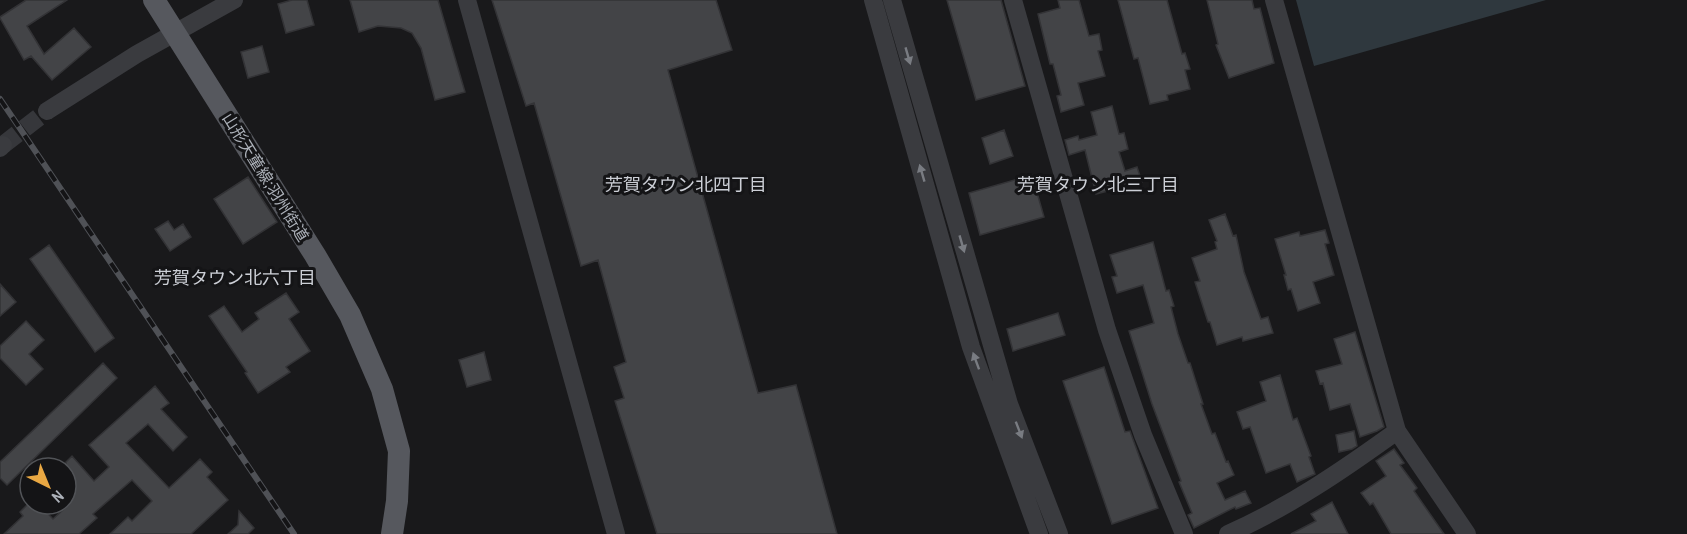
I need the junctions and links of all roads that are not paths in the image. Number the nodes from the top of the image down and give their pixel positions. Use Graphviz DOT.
graph roads {
  1 [pos="154,0"];
  2 [pos="234,0"];
  3 [pos="467,0"];
  4 [pos="873,0"];
  5 [pos="892,0"];
  6 [pos="1013,0"];
  7 [pos="1274,0"];
  8 [pos="174,33"];
  9 [pos="47,111"];
  10 [pos="1397,431"];
  11 [pos="392,534"];
  12 [pos="616,534"];
  13 [pos="1039,534"];
  14 [pos="1059,534"];
  15 [pos="1184,534"];
  16 [pos="1228,534"];
  17 [pos="1467,534"];
  1 -- 8 [label="main road, 山形天童線;羽州街道"];
  2 -- 8 [label="street"];
  3 -- 12 [label="street"];
  13 -- 4 [label="street, one-way"];
  5 -- 14 [label="street, one-way"];
  6 -- 15 [label="street"];
  7 -- 10 [label="street"];
  8 -- 9 [label="street"];
  8 -- 11 [label="main road, 山形天童線;羽州街道"];
  10 -- 16 [label="street"];
  10 -- 17 [label="street"];
}
